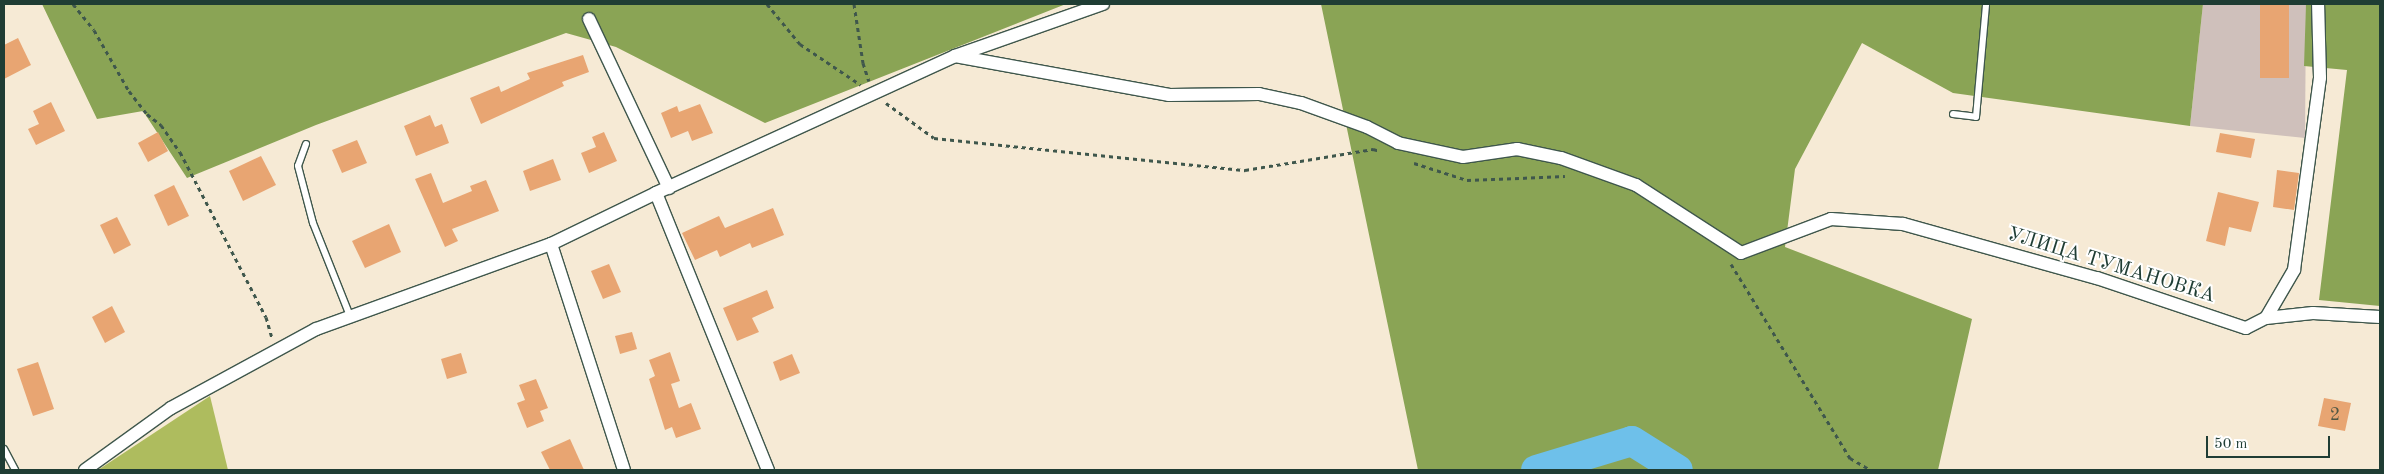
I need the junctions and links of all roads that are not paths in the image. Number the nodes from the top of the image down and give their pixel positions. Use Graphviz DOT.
graph roads {
  1 [pos="1103,4"];
  2 [pos="1986,4"];
  3 [pos="2318,4"];
  4 [pos="589,19"];
  5 [pos="955,56"];
  6 [pos="1953,114"];
  7 [pos="306,144"];
  8 [pos="669,188"];
  9 [pos="656,193"];
  10 [pos="551,244"];
  11 [pos="350,316"];
  12 [pos="2380,316"];
  13 [pos="2266,318"];
  14 [pos="4,449"];
  15 [pos="15,470"];
  16 [pos="85,470"];
  17 [pos="624,470"];
  18 [pos="768,470"];
  1 -- 5 [label="street"];
  2 -- 6 [label="lane"];
  3 -- 13 [label="street"];
  4 -- 8 [label="street"];
  5 -- 8 [label="street"];
  5 -- 13 [label="street, УЛИЦА ТУМАНОВКА"];
  7 -- 11 [label="lane"];
  8 -- 9 [label="street"];
  9 -- 10 [label="street"];
  9 -- 18 [label="street"];
  10 -- 11 [label="street"];
  10 -- 17 [label="street"];
  11 -- 16 [label="street"];
  12 -- 13 [label="street, УЛИЦА ТУМАНОВКА"];
  14 -- 15 [label="lane"];
}
